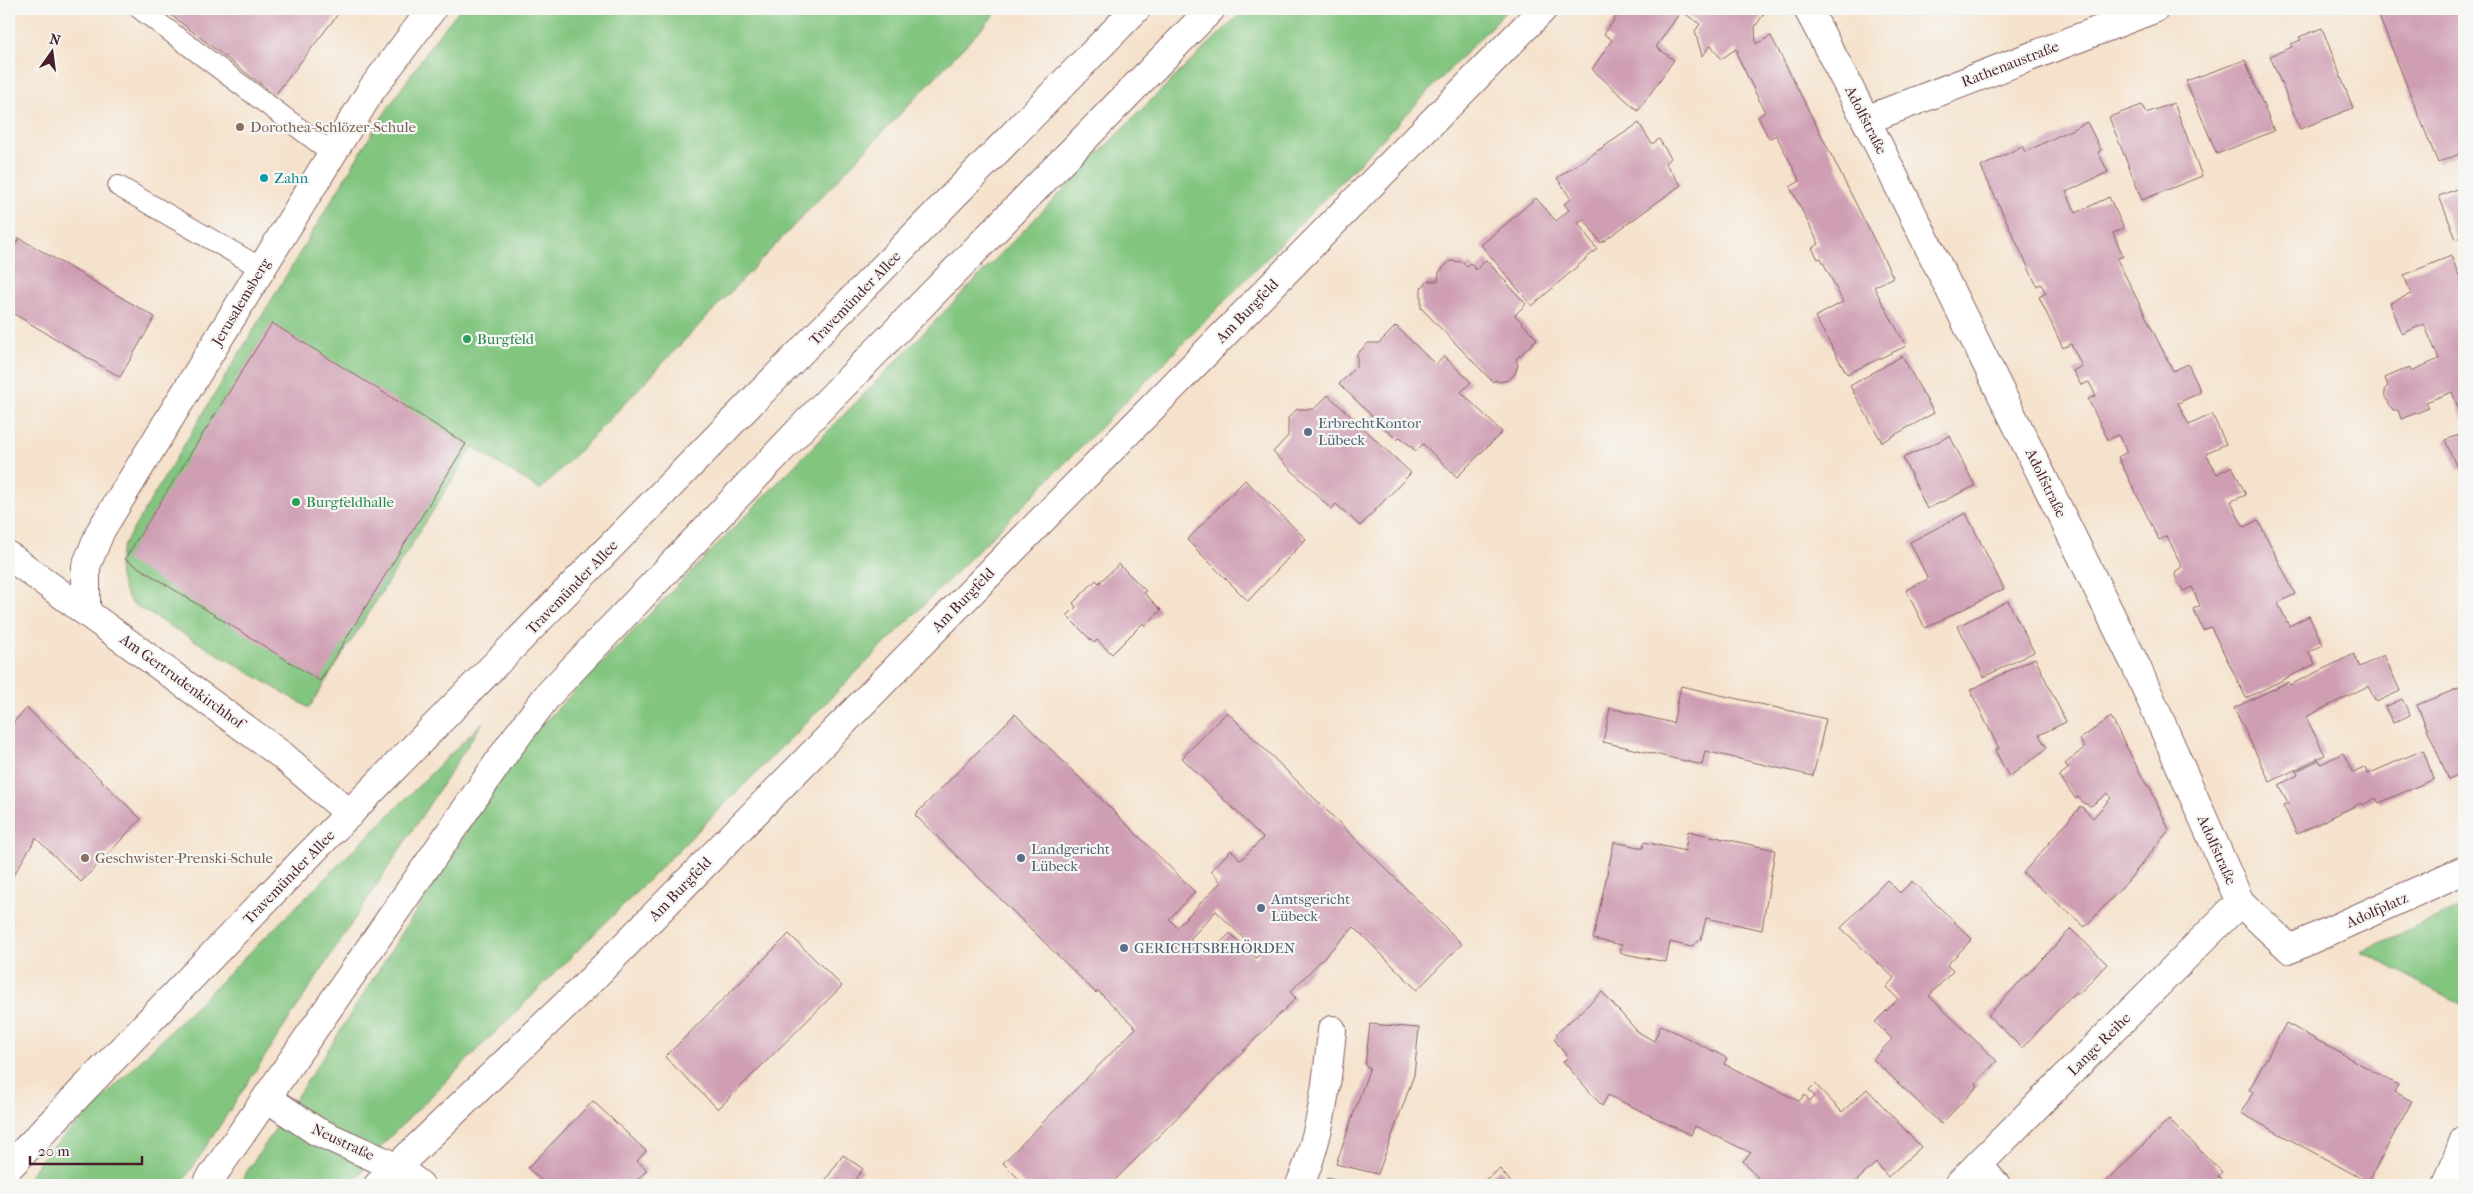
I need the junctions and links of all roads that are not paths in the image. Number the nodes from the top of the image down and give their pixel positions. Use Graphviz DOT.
graph roads {
  1 [pos="140,9"];
  2 [pos="432,9"];
  3 [pos="1136,9"];
  4 [pos="1211,9"];
  5 [pos="1543,9"];
  6 [pos="1808,9"];
  7 [pos="2154,9"];
  8 [pos="1866,120"];
  9 [pos="332,153"];
  10 [pos="118,186"];
  11 [pos="261,268"];
  12 [pos="9,556"];
  13 [pos="86,610"];
  14 [pos="350,814"];
  15 [pos="2464,870"];
  16 [pos="2240,902"];
  17 [pos="2290,949"];
  18 [pos="1332,1030"];
  19 [pos="267,1098"];
  20 [pos="2464,1140"];
  21 [pos="30,1146"];
  22 [pos="1978,1165"];
  23 [pos="9,1167"];
  24 [pos="9,1176"];
  25 [pos="387,1176"];
  26 [pos="206,1185"];
  27 [pos="420,1185"];
  28 [pos="1300,1185"];
  29 [pos="1958,1185"];
  30 [pos="1996,1185"];
  31 [pos="2447,1185"];
  1 -- 9 [label="lane"];
  2 -- 9 [label="street, Jerusalemsberg"];
  3 -- 14 [label="street, Travemünder Allee"];
  4 -- 19 [label="street"];
  5 -- 25 [label="street, Am Burgfeld"];
  6 -- 8 [label="street, Adolfstraße"];
  7 -- 8 [label="street, Rathenaustraße"];
  8 -- 16 [label="street, Adolfstraße"];
  9 -- 11 [label="street, Jerusalemsberg"];
  10 -- 11 [label="lane"];
  11 -- 13 [label="street, Jerusalemsberg"];
  12 -- 13 [label="street, Am Gertrudenkirchhof"];
  13 -- 14 [label="street, Am Gertrudenkirchhof"];
  14 -- 21 [label="street, Travemünder Allee"];
  15 -- 17 [label="street, Adolfplatz"];
  16 -- 17 [label="street, Adolfstraße"];
  16 -- 22 [label="street, Lange Reihe"];
  18 -- 28 [label="street"];
  19 -- 25 [label="street, Neustraße"];
  19 -- 26 [label="street"];
  20 -- 31 [label="street"];
  21 -- 23 [label="street, Travemünder Allee"];
  21 -- 24 [label="lane"];
  22 -- 29 [label="street, Lange Reihe"];
  22 -- 30 [label="street"];
  25 -- 27 [label="street, Neustraße"];
}
